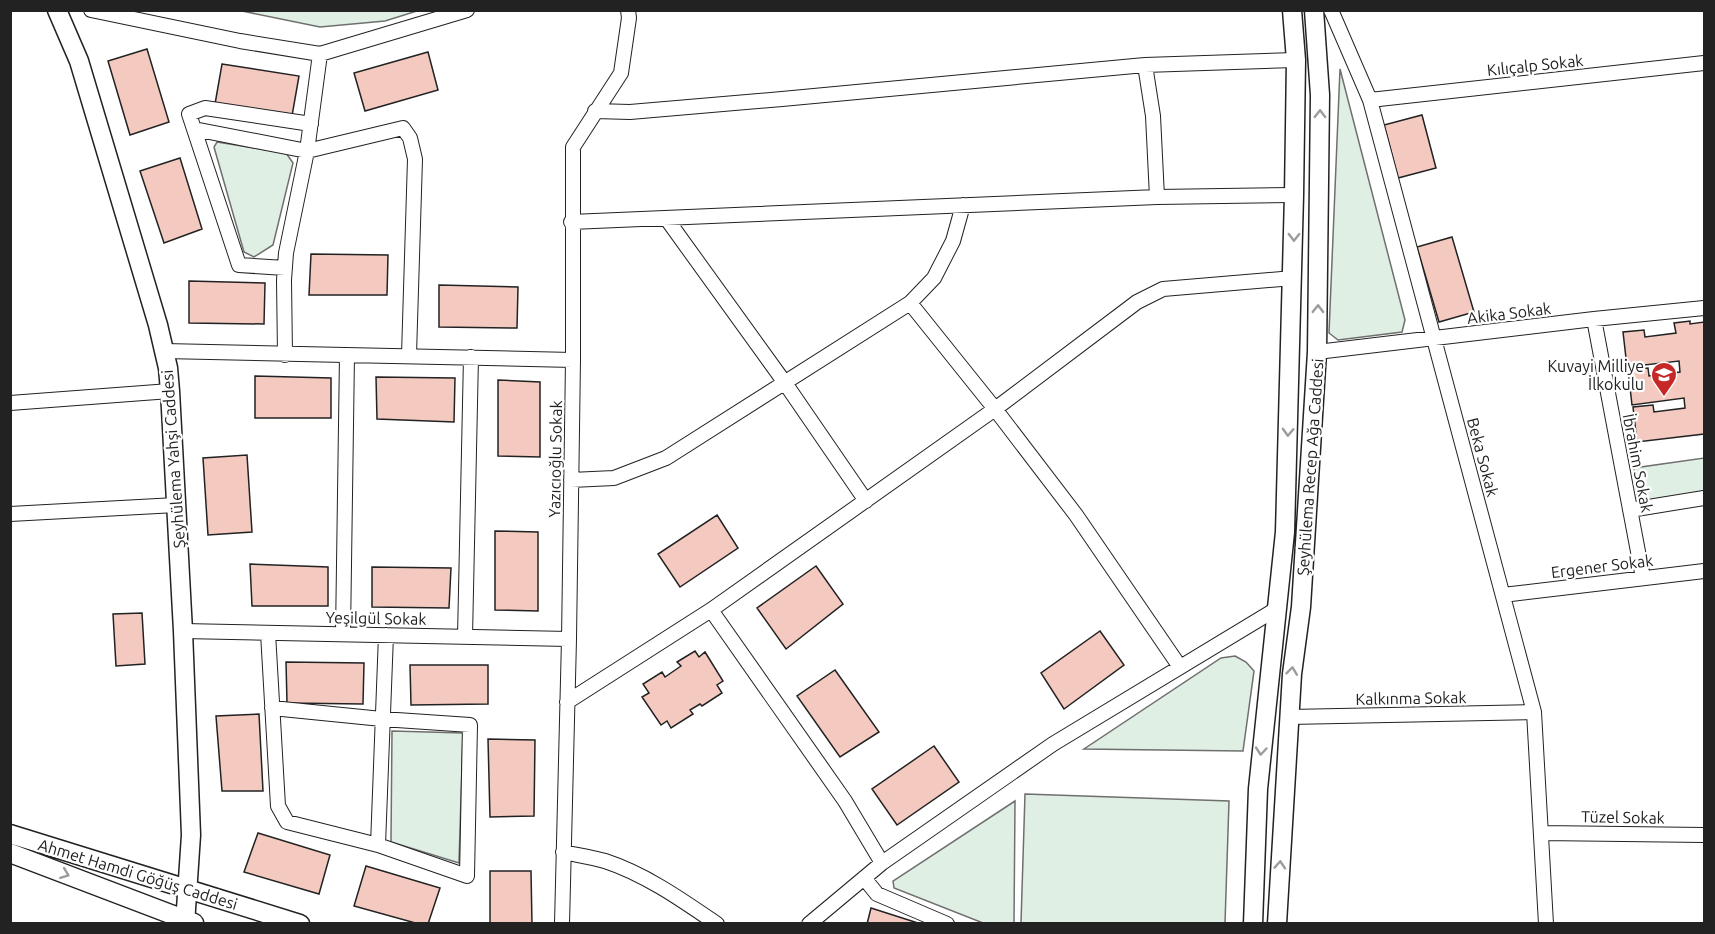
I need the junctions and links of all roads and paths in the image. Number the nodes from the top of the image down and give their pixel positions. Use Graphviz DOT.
graph roads {
  1 [pos="57,10"];
  2 [pos="91,10"];
  3 [pos="467,10"];
  4 [pos="628,10"];
  5 [pos="1292,10"];
  6 [pos="1314,10"];
  7 [pos="1331,10"];
  8 [pos="320,54"];
  9 [pos="1296,60"];
  10 [pos="1704,63"];
  11 [pos="1145,65"];
  12 [pos="1370,100"];
  13 [pos="595,111"];
  14 [pos="311,124"];
  15 [pos="194,129"];
  16 [pos="307,151"];
  17 [pos="1294,195"];
  18 [pos="1156,197"];
  19 [pos="963,205"];
  20 [pos="666,218"];
  21 [pos="571,222"];
  22 [pos="285,268"];
  23 [pos="1293,278"];
  24 [pos="910,303"];
  25 [pos="1704,308"];
  26 [pos="1594,319"];
  27 [pos="1434,339"];
  28 [pos="164,351"];
  29 [pos="1317,352"];
  30 [pos="285,355"];
  31 [pos="347,355"];
  32 [pos="409,355"];
  33 [pos="471,357"];
  34 [pos="573,360"];
  35 [pos="785,382"];
  36 [pos="170,391"];
  37 [pos="10,403"];
  38 [pos="995,409"];
  39 [pos="571,480"];
  40 [pos="1704,498"];
  41 [pos="866,501"];
  42 [pos="176,505"];
  43 [pos="1630,510"];
  44 [pos="10,513"];
  45 [pos="1704,571"];
  46 [pos="1643,578"];
  47 [pos="1503,595"];
  48 [pos="1278,609"];
  49 [pos="711,610"];
  50 [pos="183,631"];
  51 [pos="268,633"];
  52 [pos="343,634"];
  53 [pos="386,635"];
  54 [pos="465,637"];
  55 [pos="569,639"];
  56 [pos="1180,667"];
  57 [pos="567,702"];
  58 [pos="272,708"];
  59 [pos="1534,712"];
  60 [pos="1289,717"];
  61 [pos="382,719"];
  62 [pos="1542,833"];
  63 [pos="10,834"];
  64 [pos="1704,835"];
  65 [pos="378,845"];
  66 [pos="563,852"];
  67 [pos="10,854"];
  68 [pos="882,862"];
  69 [pos="864,878"];
  70 [pos="187,890"];
  71 [pos="189,922"];
  72 [pos="300,924"];
  73 [pos="562,924"];
  74 [pos="717,924"];
  75 [pos="809,924"];
  76 [pos="947,924"];
  77 [pos="1253,924"];
  78 [pos="1277,924"];
  79 [pos="1546,924"];
  1 -- 28 [label="street, Şeyhülema Yahşi Caddesi"];
  2 -- 8 [label="street"];
  3 -- 8 [label="street"];
  4 -- 13 [label="street, Yazıcıoğlu Sokak"];
  5 -- 9 [label="street, Şeyhülema Recep Ağa Caddesi"];
  29 -- 6 [label="street, Şeyhülema Recep Ağa Caddesi, one-way"];
  7 -- 12 [label="street, Beka Sokak"];
  8 -- 14 [label="street"];
  9 -- 11 [label="street"];
  9 -- 17 [label="street, Şeyhülema Recep Ağa Caddesi"];
  10 -- 12 [label="street, Kılıçalp Sokak"];
  11 -- 13 [label="street"];
  11 -- 18 [label="street"];
  12 -- 27 [label="street, Beka Sokak"];
  13 -- 21 [label="street, Yazıcıoğlu Sokak"];
  14 -- 15 [label="street"];
  14 -- 16 [label="street"];
  15 -- 16 [label="street"];
  15 -- 22 [label="street"];
  16 -- 22 [label="street"];
  16 -- 32 [label="street"];
  17 -- 18 [label="street"];
  17 -- 23 [label="street, Şeyhülema Recep Ağa Caddesi, one-way"];
  18 -- 19 [label="street"];
  19 -- 20 [label="street"];
  19 -- 24 [label="street"];
  20 -- 21 [label="street"];
  20 -- 35 [label="street"];
  21 -- 34 [label="street, Yazıcıoğlu Sokak"];
  22 -- 30 [label="street"];
  23 -- 38 [label="street"];
  23 -- 48 [label="street, Şeyhülema Recep Ağa Caddesi, one-way"];
  24 -- 35 [label="street"];
  24 -- 38 [label="street"];
  25 -- 26 [label="street, Akika Sokak"];
  26 -- 27 [label="street, Akika Sokak"];
  26 -- 43 [label="street, İbrahim Sokak"];
  27 -- 29 [label="street, Akika Sokak"];
  27 -- 47 [label="street, Beka Sokak"];
  28 -- 30 [label="street"];
  28 -- 36 [label="street, Şeyhülema Yahşi Caddesi"];
  60 -- 29 [label="street, Şeyhülema Recep Ağa Caddesi, one-way"];
  30 -- 31 [label="street"];
  31 -- 32 [label="street"];
  31 -- 52 [label="street"];
  32 -- 33 [label="street"];
  33 -- 34 [label="street"];
  33 -- 54 [label="street"];
  34 -- 39 [label="street, Yazıcıoğlu Sokak"];
  35 -- 39 [label="street"];
  35 -- 41 [label="street"];
  36 -- 37 [label="street"];
  36 -- 42 [label="street, Şeyhülema Yahşi Caddesi"];
  38 -- 41 [label="street"];
  38 -- 56 [label="street"];
  39 -- 55 [label="street, Yazıcıoğlu Sokak"];
  40 -- 43 [label="street"];
  41 -- 49 [label="street"];
  42 -- 44 [label="street"];
  42 -- 50 [label="street, Şeyhülema Yahşi Caddesi"];
  43 -- 46 [label="street, İbrahim Sokak"];
  45 -- 46 [label="street, Ergener Sokak"];
  46 -- 47 [label="street, Ergener Sokak"];
  47 -- 59 [label="street, Beka Sokak"];
  48 -- 56 [label="street"];
  48 -- 77 [label="street, Şeyhülema Recep Ağa Caddesi, one-way"];
  49 -- 57 [label="street"];
  49 -- 68 [label="street"];
  50 -- 51 [label="street, Yeşilgül Sokak"];
  50 -- 70 [label="street, Şeyhülema Yahşi Caddesi"];
  51 -- 52 [label="street, Yeşilgül Sokak"];
  51 -- 58 [label="street"];
  52 -- 53 [label="street, Yeşilgül Sokak"];
  53 -- 54 [label="street, Yeşilgül Sokak"];
  53 -- 61 [label="street"];
  54 -- 55 [label="street, Yeşilgül Sokak"];
  55 -- 57 [label="street, Yazıcıoğlu Sokak"];
  56 -- 68 [label="street"];
  57 -- 66 [label="street, Yazıcıoğlu Sokak"];
  58 -- 61 [label="street"];
  58 -- 65 [label="street"];
  59 -- 60 [label="street, Kalkınma Sokak"];
  59 -- 62 [label="street, Beka Sokak"];
  78 -- 60 [label="street, Şeyhülema Recep Ağa Caddesi, one-way"];
  61 -- 65 [label="street"];
  61 -- 65 [label="street"];
  62 -- 64 [label="street, Tüzel Sokak"];
  62 -- 79 [label="street, Beka Sokak"];
  63 -- 70 [label="street, Ahmet Hamdi Göğüş Caddesi"];
  66 -- 73 [label="street, Yazıcıoğlu Sokak"];
  66 -- 74 [label="street"];
  67 -- 71 [label="street, Ahmet Hamdi Göğüş Caddesi, one-way"];
  68 -- 69 [label="street"];
  69 -- 75 [label="street"];
  69 -- 76 [label="street"];
  70 -- 71 [label="street, Şeyhülema Yahşi Caddesi"];
  70 -- 72 [label="street, Ahmet Hamdi Göğüş Caddesi"];
}
